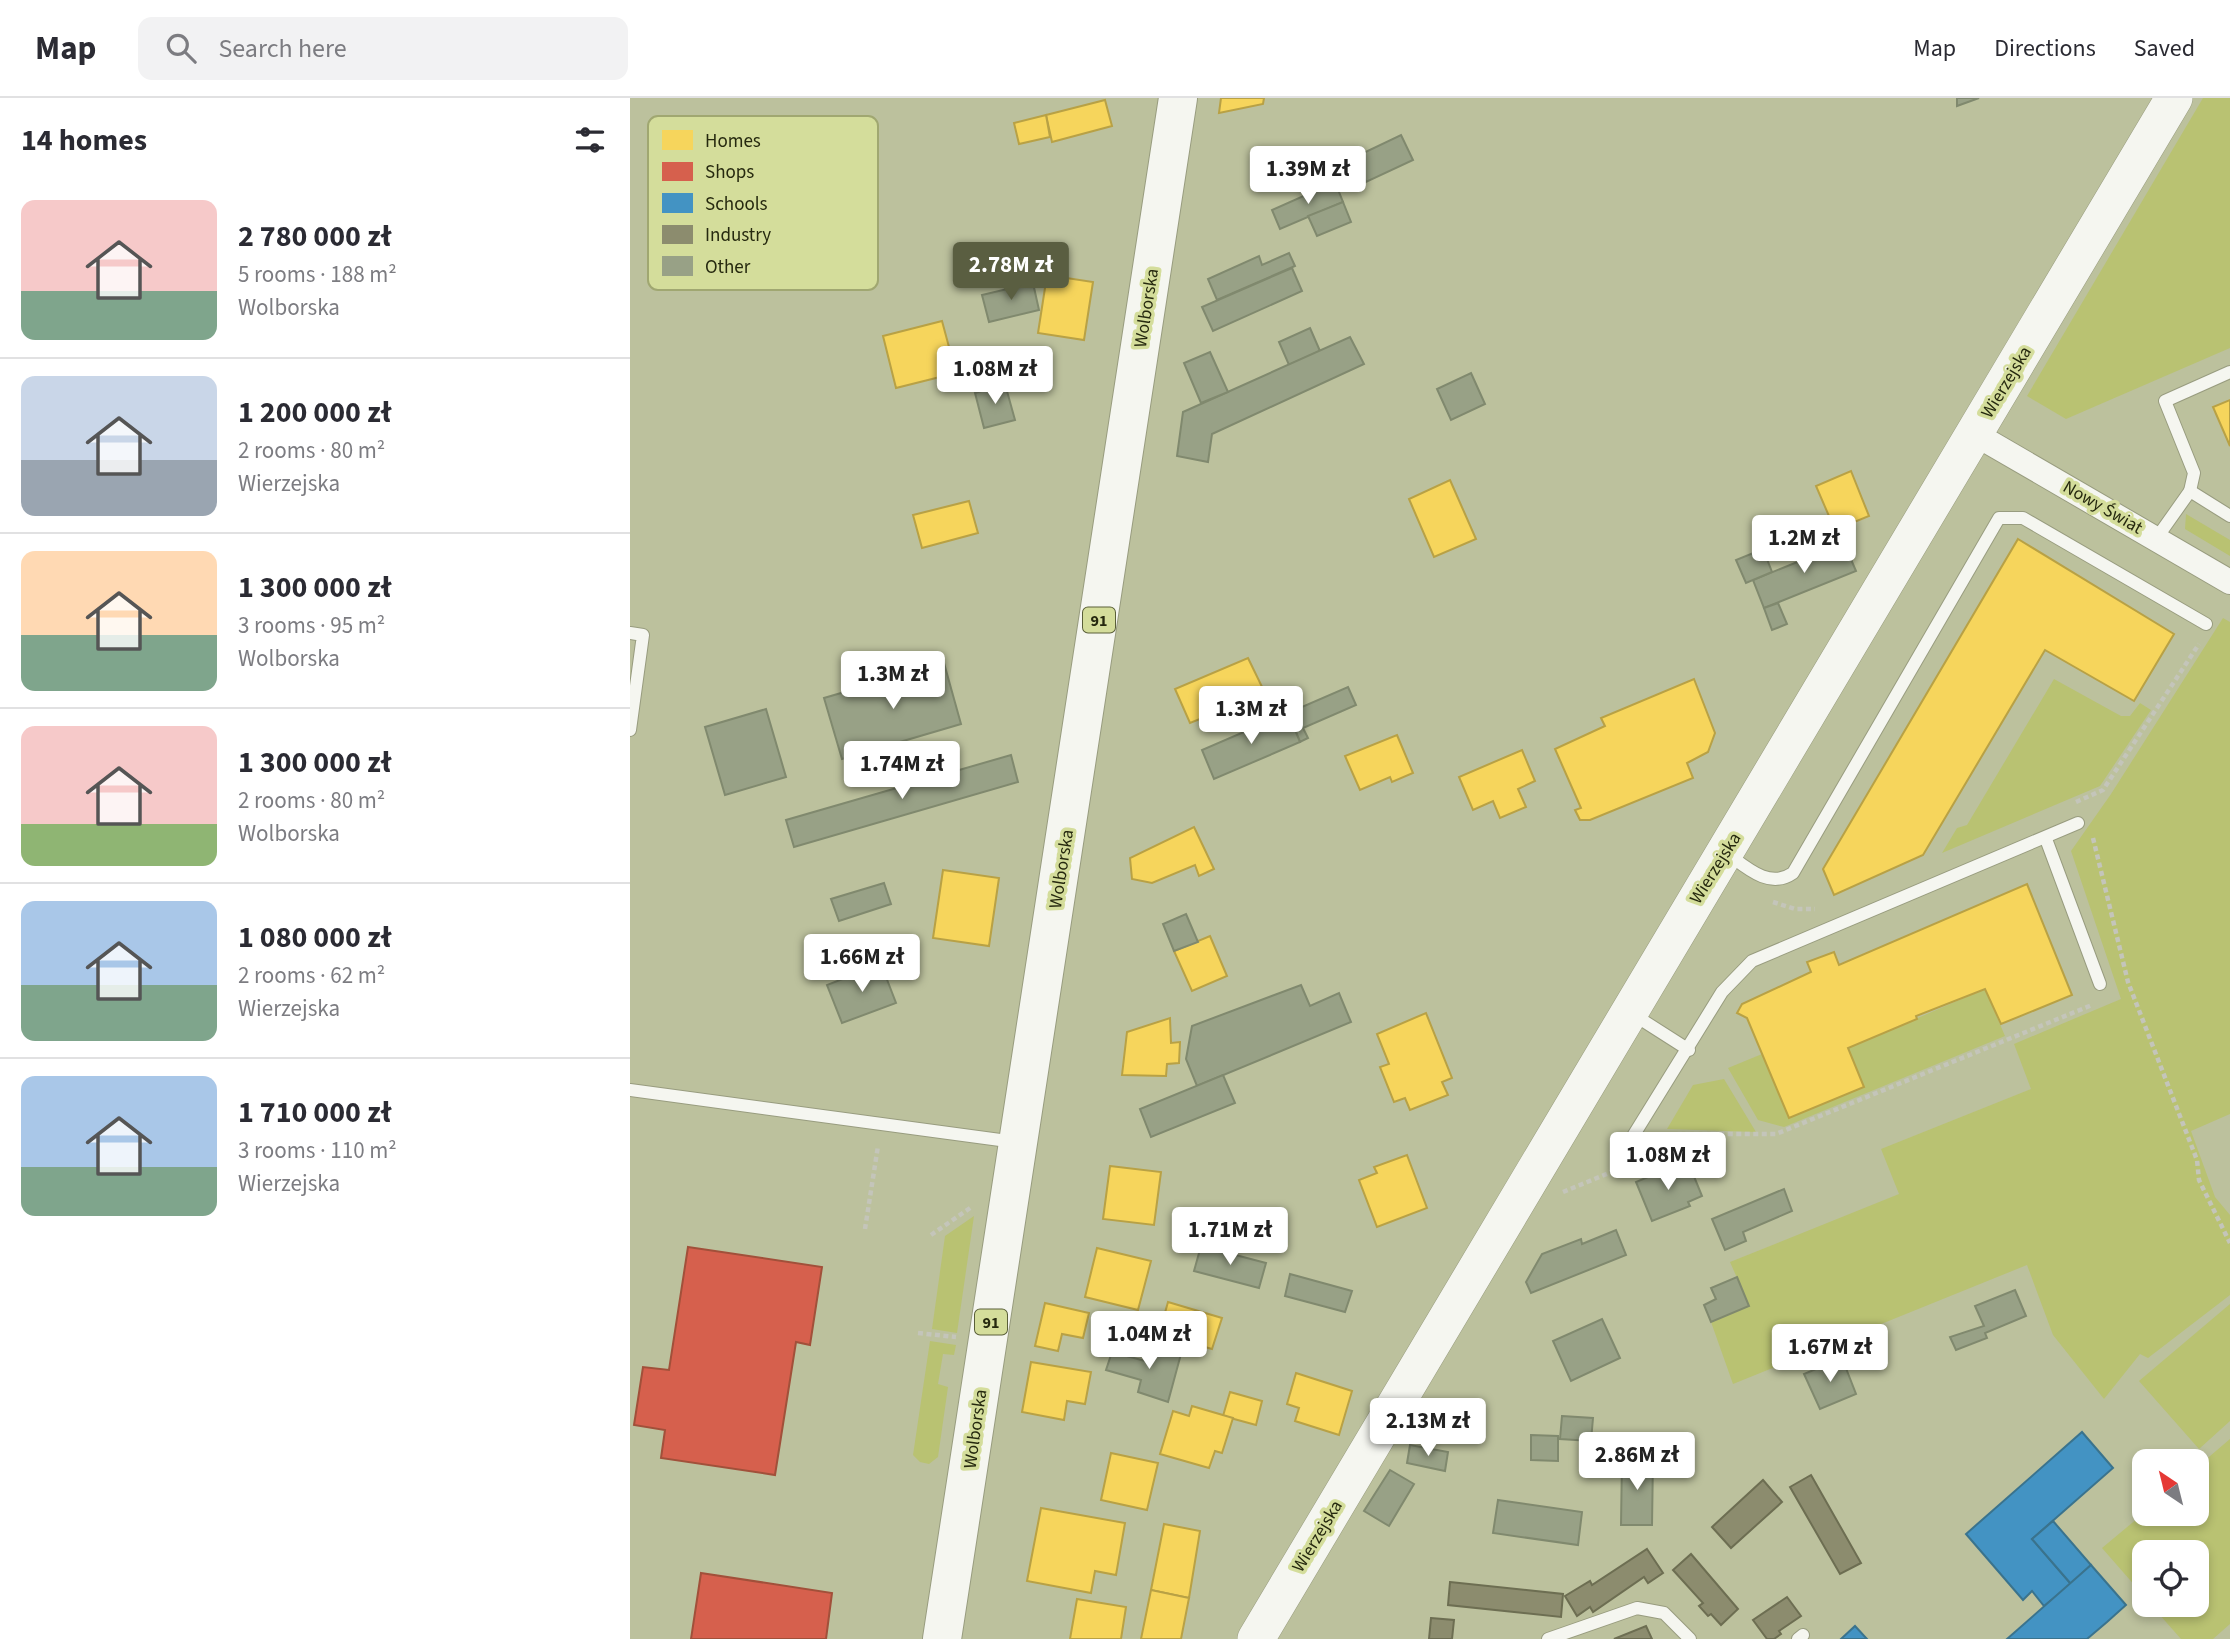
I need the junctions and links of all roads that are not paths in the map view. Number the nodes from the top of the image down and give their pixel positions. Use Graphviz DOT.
graph roads {
  1 [pos="1178,98"];
  2 [pos="2174,98"];
  3 [pos="2230,372"];
  4 [pos="1975,433"];
  5 [pos="2190,491"];
  6 [pos="2230,516"];
  7 [pos="2156,538"];
  8 [pos="2230,582"];
  9 [pos="2206,624"];
  10 [pos="630,633"];
  11 [pos="630,730"];
  12 [pos="2078,823"];
  13 [pos="2046,839"];
  14 [pos="1725,852"];
  15 [pos="2100,984"];
  16 [pos="1628,1011"];
  17 [pos="1689,1050"];
  18 [pos="630,1090"];
  19 [pos="1630,1141"];
  20 [pos="1019,1143"];
  21 [pos="942,1639"];
  22 [pos="1256,1639"];
  23 [pos="1548,1639"];
  24 [pos="1690,1639"];
  1 -- 20 [label="main road, Wolborska / 91"];
  2 -- 4 [label="street, Wierzejska"];
  3 -- 5 [label="lane"];
  4 -- 7 [label="street, Nowy Świat"];
  4 -- 14 [label="street, Wierzejska"];
  5 -- 6 [label="lane"];
  5 -- 7 [label="lane"];
  7 -- 8 [label="street, Nowy Świat"];
  9 -- 14 [label="lane"];
  10 -- 11 [label="lane"];
  12 -- 13 [label="lane"];
  13 -- 15 [label="lane"];
  13 -- 17 [label="lane"];
  14 -- 16 [label="street, Wierzejska"];
  16 -- 17 [label="lane"];
  16 -- 22 [label="street, Wierzejska"];
  17 -- 19 [label="lane"];
  18 -- 20 [label="lane"];
  20 -- 21 [label="main road, Wolborska / 91"];
  23 -- 24 [label="lane"];
}
